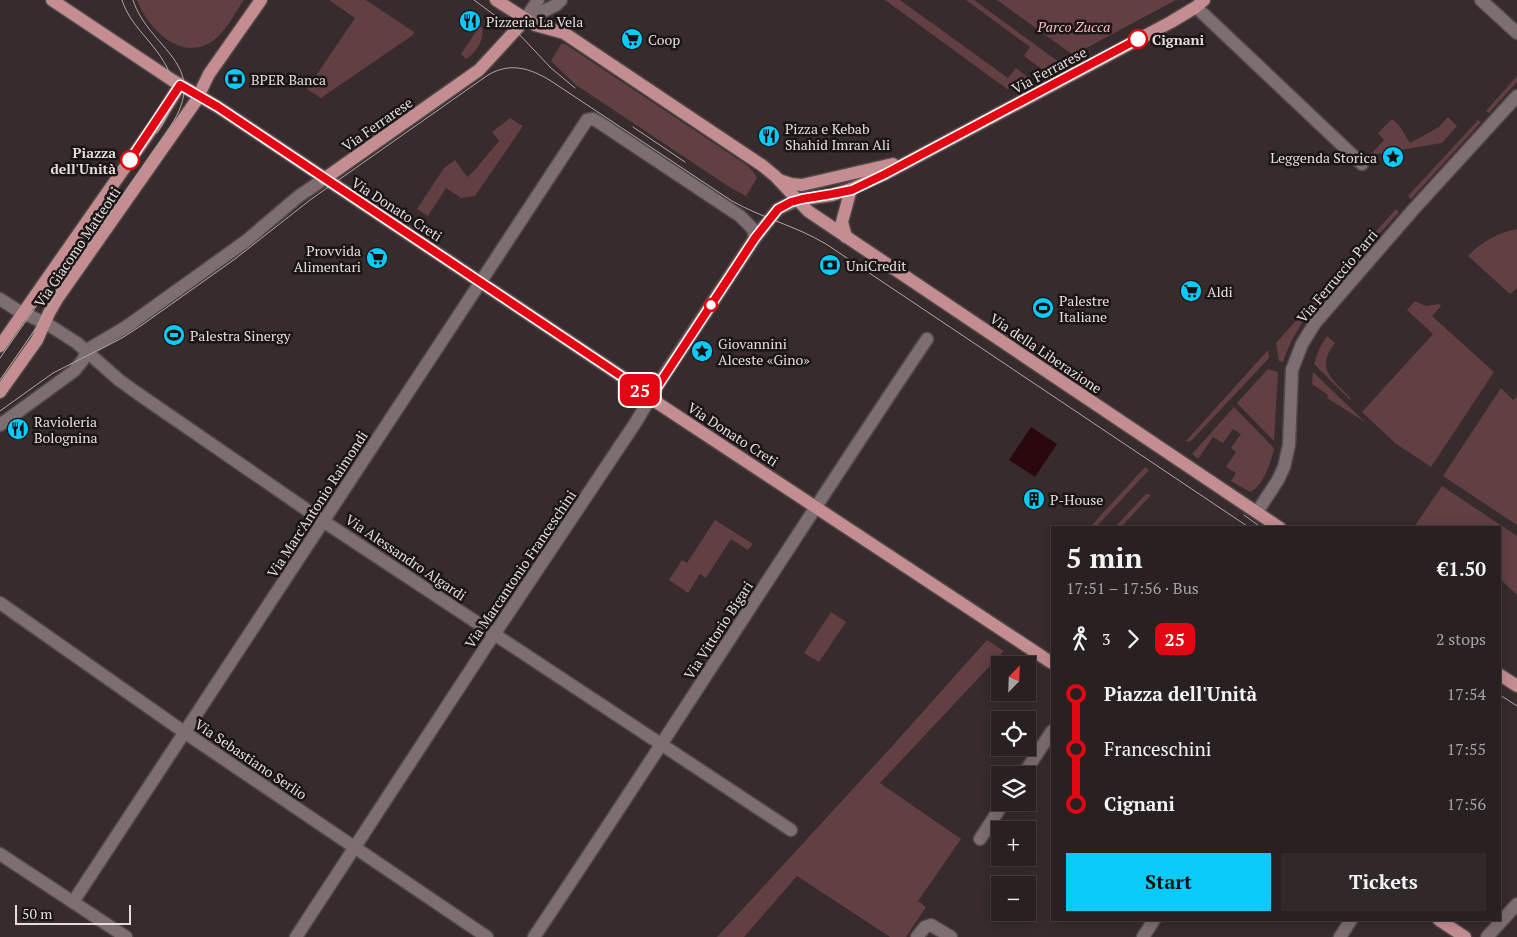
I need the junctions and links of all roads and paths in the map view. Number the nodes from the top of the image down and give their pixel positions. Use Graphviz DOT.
graph roads {
  1 [pos="52,0"];
  2 [pos="261,0"];
  3 [pos="496,0"];
  4 [pos="538,0"];
  5 [pos="561,0"];
  6 [pos="1481,0"];
  7 [pos="1200,3"];
  8 [pos="525,20"];
  9 [pos="1517,33"];
  10 [pos="209,74"];
  11 [pos="182,86"];
  12 [pos="199,96"];
  13 [pos="1517,96"];
  14 [pos="916,158"];
  15 [pos="1362,164"];
  16 [pos="324,179"];
  17 [pos="779,180"];
  18 [pos="852,190"];
  19 [pos="797,200"];
  20 [pos="846,237"];
  21 [pos="755,238"];
  22 [pos="480,282"];
  23 [pos="0,299"];
  24 [pos="34,318"];
  25 [pos="927,339"];
  26 [pos="0,346"];
  27 [pos="86,350"];
  28 [pos="0,392"];
  29 [pos="650,398"];
  30 [pos="0,425"];
  31 [pos="816,507"];
  32 [pos="1257,512"];
  33 [pos="323,521"];
  34 [pos="1277,526"];
  35 [pos="0,602"];
  36 [pos="494,634"];
  37 [pos="1051,662"];
  38 [pos="1501,676"];
  39 [pos="1517,686"];
  40 [pos="184,732"];
  41 [pos="1051,733"];
  42 [pos="661,745"];
  43 [pos="1029,766"];
  44 [pos="998,811"];
  45 [pos="792,830"];
  46 [pos="980,839"];
  47 [pos="355,847"];
  48 [pos="0,854"];
  49 [pos="73,902"];
  50 [pos="1517,904"];
  51 [pos="1153,921"];
  52 [pos="1351,921"];
  53 [pos="1441,921"];
  54 [pos="126,937"];
  55 [pos="296,937"];
  56 [pos="487,937"];
  57 [pos="534,937"];
  58 [pos="917,937"];
  59 [pos="951,937"];
  60 [pos="1143,937"];
  61 [pos="1340,937"];
  62 [pos="1465,937"];
  63 [pos="1487,937"];
  1 -- 11 [label="main road"];
  2 -- 10 [label="main road"];
  3 -- 8 [label="main road"];
  4 -- 8 [label="street"];
  5 -- 8 [label="street"];
  6 -- 9 [label="street"];
  7 -- 14 [label="main road, Via Ferrarese"];
  7 -- 15 [label="street, Via Ferrarese"];
  8 -- 16 [label="main road, Via Ferrarese"];
  8 -- 17 [label="main road, Via Ferrarese"];
  10 -- 11 [label="main road"];
  10 -- 12 [label="main road"];
  11 -- 12 [label="main road"];
  11 -- 24 [label="main road, Via Giacomo Matteotti"];
  12 -- 16 [label="main road"];
  12 -- 24 [label="main road, Via Giacomo Matteotti"];
  13 -- 32 [label="street, Via Ferruccio Parri"];
  14 -- 17 [label="main road, Via Ferrarese"];
  14 -- 18 [label="main road, Via Ferrarese"];
  16 -- 22 [label="main road, Via Donato Creti"];
  16 -- 27 [label="street, Via Ferrarese"];
  17 -- 19 [label="main road, Via Ferrarese"];
  18 -- 19 [label="main road, Via Ferrarese"];
  18 -- 20 [label="main road"];
  19 -- 20 [label="main road, Via della Liberazione"];
  19 -- 21 [label="street, Via Marcantonio Franceschini"];
  20 -- 32 [label="main road, Via della Liberazione"];
  21 -- 22 [label="street, Via Marc'Antonio Raimondi"];
  21 -- 29 [label="street, Via Marcantonio Franceschini"];
  22 -- 29 [label="main road, Via Donato Creti"];
  22 -- 33 [label="street, Via Marc'Antonio Raimondi"];
  23 -- 24 [label="street, Via Alessandro Algardi"];
  24 -- 26 [label="main road, Via Giacomo Matteotti"];
  24 -- 27 [label="street, Via Alessandro Algardi"];
  24 -- 28 [label="main road, Via Giacomo Matteotti"];
  25 -- 31 [label="street, Via Vittorio Bigari"];
  27 -- 30 [label="street, Via Ferrarese"];
  27 -- 33 [label="street, Via Alessandro Algardi"];
  29 -- 31 [label="main road, Via Donato Creti"];
  29 -- 36 [label="street, Via Marcantonio Franceschini"];
  31 -- 37 [label="main road, Via Donato Creti"];
  31 -- 42 [label="street, Via Vittorio Bigari"];
  32 -- 34 [label="main road, Via della Liberazione"];
  33 -- 36 [label="street, Via Alessandro Algardi"];
  33 -- 40 [label="street, Via Marc'Antonio Raimondi"];
  35 -- 40 [label="street, Via Sebastiano Serlio"];
  36 -- 42 [label="street, Via Alessandro Algardi"];
  36 -- 47 [label="street, Via Marcantonio Franceschini"];
  38 -- 39 [label="main road"];
  40 -- 47 [label="street, Via Sebastiano Serlio"];
  40 -- 49 [label="street, Via Marc'Antonio Raimondi"];
  41 -- 43 [label="street"];
  42 -- 45 [label="street, Via Alessandro Algardi"];
  42 -- 57 [label="street, Via Vittorio Bigari"];
  44 -- 46 [label="street"];
  47 -- 55 [label="street, Via Marcantonio Franceschini"];
  47 -- 56 [label="street, Via Sebastiano Serlio"];
  48 -- 49 [label="street"];
  49 -- 54 [label="street"];
  50 -- 63 [label="street"];
  51 -- 60 [label="street"];
  52 -- 61 [label="street"];
  53 -- 62 [label="main road"];
  58 -- 59 [label="street"];
}
